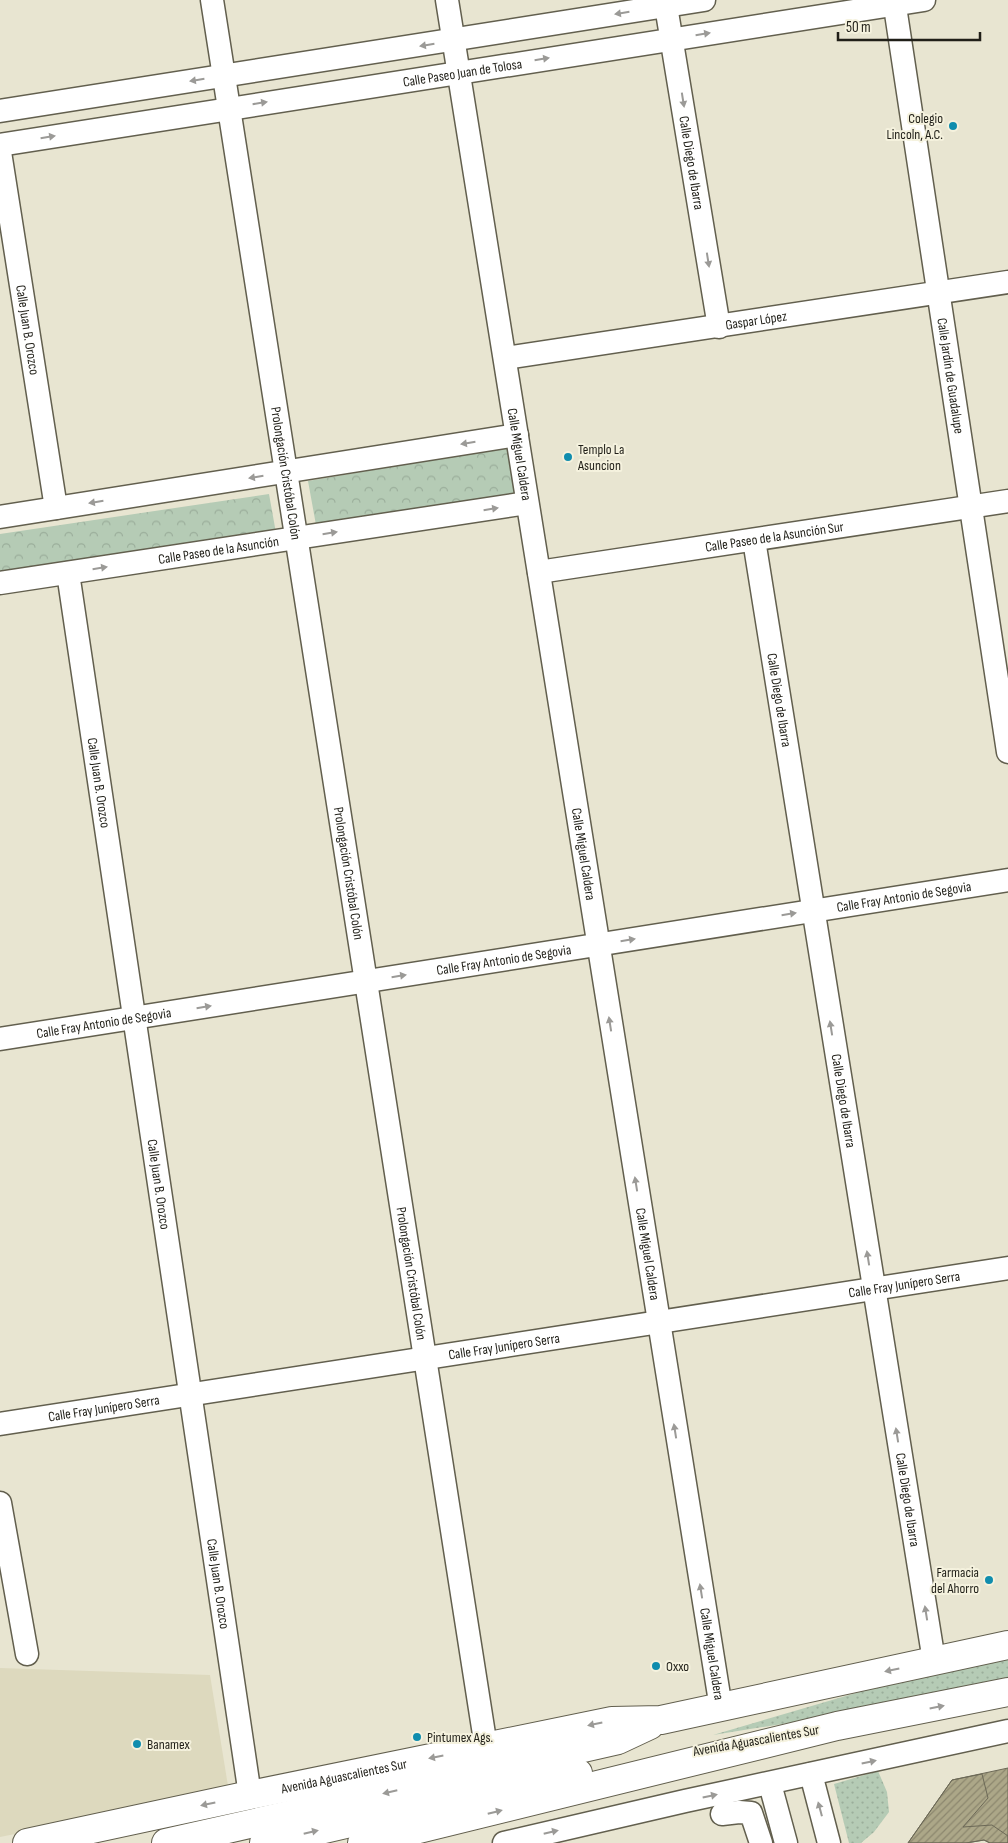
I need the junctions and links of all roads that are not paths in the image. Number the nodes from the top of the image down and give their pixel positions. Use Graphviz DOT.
graph roads {
  1 [pos="212,0"];
  2 [pos="448,0"];
  3 [pos="704,0"];
  4 [pos="924,0"];
  5 [pos="894,2"];
  6 [pos="666,3"];
  7 [pos="673,39"];
  8 [pos="454,40"];
  9 [pos="459,72"];
  10 [pos="224,76"];
  11 [pos="229,108"];
  12 [pos="0,111"];
  13 [pos="0,145"];
  14 [pos="0,152"];
  15 [pos="1008,282"];
  16 [pos="938,293"];
  17 [pos="719,327"];
  18 [pos="504,358"];
  19 [pos="517,435"];
  20 [pos="286,472"];
  21 [pos="1008,501"];
  22 [pos="528,503"];
  23 [pos="971,506"];
  24 [pos="56,508"];
  25 [pos="0,517"];
  26 [pos="297,538"];
  27 [pos="754,540"];
  28 [pos="539,572"];
  29 [pos="68,573"];
  30 [pos="0,583"];
  31 [pos="1008,752"];
  32 [pos="1008,880"];
  33 [pos="813,911"];
  34 [pos="598,945"];
  35 [pos="366,981"];
  36 [pos="134,1018"];
  37 [pos="0,1039"];
  38 [pos="1008,1268"];
  39 [pos="873,1289"];
  40 [pos="658,1322"];
  41 [pos="425,1358"];
  42 [pos="190,1394"];
  43 [pos="0,1424"];
  44 [pos="0,1503"];
  45 [pos="1008,1645"];
  46 [pos="28,1654"];
  47 [pos="934,1661"];
  48 [pos="1008,1692"];
  49 [pos="720,1708"];
  50 [pos="661,1720"];
  51 [pos="837,1726"];
  52 [pos="1008,1731"];
  53 [pos="486,1747"];
  54 [pos="810,1774"];
  55 [pos="770,1784"];
  56 [pos="250,1794"];
  57 [pos="722,1814"];
  58 [pos="467,1818"];
  59 [pos="65,1838"];
  60 [pos="27,1843"];
  61 [pos="166,1843"];
  62 [pos="264,1843"];
  63 [pos="362,1843"];
  64 [pos="428,1843"];
  65 [pos="504,1843"];
  66 [pos="761,1843"];
  67 [pos="786,1843"];
  68 [pos="829,1843"];
  1 -- 10 [label="street, Prolongación Cristóbal Colón"];
  2 -- 8 [label="street, Calle Miguel Caldera"];
  3 -- 6 [label="street"];
  4 -- 5 [label="street, Calle Paseo Juan de Tolosa"];
  7 -- 5 [label="street, Calle Paseo Juan de Tolosa, one-way"];
  5 -- 16 [label="street, Calle Jardín de Guadalupe"];
  6 -- 7 [label="street, Calle Diego de Ibarra"];
  6 -- 8 [label="street, one-way"];
  9 -- 7 [label="street, Calle Paseo Juan de Tolosa, one-way"];
  7 -- 17 [label="street, Calle Diego de Ibarra, one-way"];
  8 -- 9 [label="street, Calle Miguel Caldera"];
  8 -- 10 [label="street, one-way"];
  11 -- 9 [label="street, Calle Paseo Juan de Tolosa, one-way"];
  9 -- 18 [label="street, Calle Miguel Caldera"];
  10 -- 11 [label="street, Prolongación Cristóbal Colón"];
  10 -- 12 [label="street, one-way"];
  13 -- 11 [label="street, Calle Paseo Juan de Tolosa, one-way"];
  11 -- 20 [label="street, Prolongación Cristóbal Colón"];
  14 -- 24 [label="street, Calle Juan B. Orozco"];
  15 -- 16 [label="street, Gaspar López"];
  16 -- 17 [label="street, Gaspar López"];
  16 -- 23 [label="street, Calle Jardín de Guadalupe"];
  17 -- 18 [label="street, Gaspar López"];
  18 -- 19 [label="street, Calle Miguel Caldera"];
  19 -- 20 [label="street, one-way"];
  19 -- 22 [label="street, Calle Miguel Caldera"];
  20 -- 24 [label="street, one-way"];
  20 -- 26 [label="street, Prolongación Cristóbal Colón"];
  21 -- 23 [label="street, Calle Paseo de la Asunción Sur"];
  26 -- 22 [label="street, Calle Paseo de la Asunción, one-way"];
  22 -- 28 [label="street, Calle Miguel Caldera"];
  23 -- 27 [label="street, Calle Paseo de la Asunción Sur"];
  23 -- 31 [label="street, Calle Jardín de Guadalupe"];
  24 -- 25 [label="street"];
  29 -- 26 [label="street, Calle Paseo de la Asunción, one-way"];
  26 -- 35 [label="street, Prolongación Cristóbal Colón"];
  27 -- 28 [label="street, Calle Paseo de la Asunción Sur"];
  27 -- 33 [label="street, Calle Diego de Ibarra"];
  28 -- 34 [label="street, Calle Miguel Caldera"];
  29 -- 30 [label="street, Calle Paseo de la Asunción"];
  29 -- 36 [label="street, Calle Juan B. Orozco"];
  32 -- 33 [label="street, Calle Fray Antonio de Segovia"];
  34 -- 33 [label="street, Calle Fray Antonio de Segovia, one-way"];
  39 -- 33 [label="street, Calle Diego de Ibarra, one-way"];
  35 -- 34 [label="street, Calle Fray Antonio de Segovia, one-way"];
  40 -- 34 [label="street, Calle Miguel Caldera, one-way"];
  36 -- 35 [label="street, Calle Fray Antonio de Segovia, one-way"];
  35 -- 41 [label="street, Prolongación Cristóbal Colón"];
  36 -- 37 [label="street, Calle Fray Antonio de Segovia"];
  36 -- 42 [label="street, Calle Juan B. Orozco"];
  38 -- 39 [label="street, Calle Fray Junípero Serra"];
  39 -- 40 [label="street, Calle Fray Junípero Serra"];
  47 -- 39 [label="street, Calle Diego de Ibarra, one-way"];
  40 -- 41 [label="street, Calle Fray Junípero Serra"];
  49 -- 40 [label="street, Calle Miguel Caldera, one-way"];
  41 -- 42 [label="street, Calle Fray Junípero Serra"];
  41 -- 53 [label="street, Prolongación Cristóbal Colón"];
  42 -- 43 [label="street, Calle Fray Junípero Serra"];
  42 -- 56 [label="street, Calle Juan B. Orozco"];
  44 -- 46 [label="street"];
  45 -- 47 [label="main road, Avenida Aguascalientes Sur"];
  47 -- 49 [label="main road, Avenida Aguascalientes Sur, one-way"];
  51 -- 48 [label="main road, Avenida Aguascalientes Sur, one-way"];
  49 -- 50 [label="main road, Avenida Aguascalientes Sur"];
  50 -- 53 [label="main road, Avenida Aguascalientes Sur, one-way"];
  50 -- 61 [label="main road, Avenida Aguascalientes Sur, one-way"];
  58 -- 51 [label="main road, Avenida Aguascalientes Sur, one-way"];
  62 -- 51 [label="main road, Avenida Aguascalientes Sur, one-way"];
  54 -- 52 [label="street, one-way"];
  53 -- 56 [label="main road, Avenida Aguascalientes Sur, one-way"];
  54 -- 55 [label="street"];
  68 -- 54 [label="street, one-way"];
  65 -- 55 [label="street, one-way"];
  55 -- 67 [label="street"];
  56 -- 59 [label="main road, Avenida Aguascalientes Sur, one-way"];
  57 -- 66 [label="street"];
  58 -- 63 [label="main road, Avenida Aguascalientes Sur"];
  58 -- 64 [label="main road"];
  59 -- 60 [label="main road, Avenida Aguascalientes Sur"];
}
